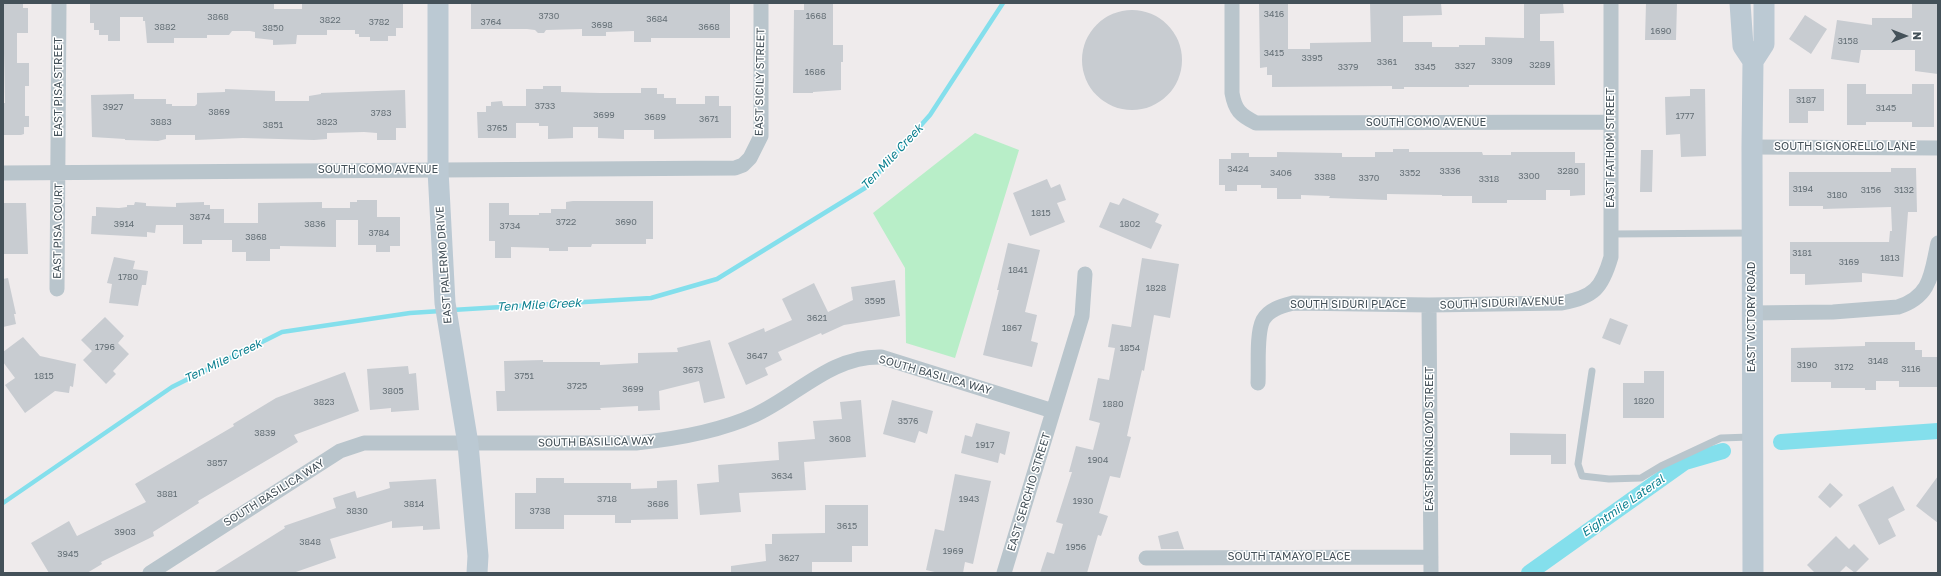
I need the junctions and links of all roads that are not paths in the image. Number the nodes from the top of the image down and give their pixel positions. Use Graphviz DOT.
graph roads {
  1 [pos="59,3"];
  2 [pos="438,3"];
  3 [pos="761,3"];
  4 [pos="1232,3"];
  5 [pos="1611,3"];
  6 [pos="1740,3"];
  7 [pos="1764,3"];
  8 [pos="1753,62"];
  9 [pos="1611,122"];
  10 [pos="1752,147"];
  11 [pos="1938,148"];
  12 [pos="750,158"];
  13 [pos="438,170"];
  14 [pos="59,172"];
  15 [pos="3,173"];
  16 [pos="1752,233"];
  17 [pos="1611,234"];
  18 [pos="1938,243"];
  19 [pos="1085,274"];
  20 [pos="57,289"];
  21 [pos="1596,290"];
  22 [pos="1429,305"];
  23 [pos="1752,313"];
  24 [pos="1592,371"];
  25 [pos="1258,383"];
  26 [pos="1053,411"];
  27 [pos="1752,437"];
  28 [pos="468,444"];
  29 [pos="1431,557"];
  30 [pos="1146,558"];
  31 [pos="150,573"];
  32 [pos="477,573"];
  33 [pos="1004,573"];
  34 [pos="1431,573"];
  35 [pos="1753,573"];
  1 -- 14 [label="street, EAST PISA STREET"];
  2 -- 13 [label="main road, EAST PALERMO DRIVE"];
  3 -- 12 [label="street, EAST SICILY STREET"];
  4 -- 9 [label="street, SOUTH COMO AVENUE"];
  5 -- 9 [label="street, EAST FATHOM STREET"];
  6 -- 8 [label="main road"];
  7 -- 8 [label="main road"];
  8 -- 10 [label="main road, EAST VICTORY ROAD"];
  9 -- 17 [label="street, EAST FATHOM STREET"];
  10 -- 11 [label="street, SOUTH SIGNORELLO LANE"];
  10 -- 16 [label="main road, EAST VICTORY ROAD"];
  12 -- 13 [label="street, SOUTH COMO AVENUE"];
  13 -- 14 [label="street, SOUTH COMO AVENUE"];
  13 -- 28 [label="main road, EAST PALERMO DRIVE"];
  14 -- 15 [label="street, SOUTH COMO AVENUE"];
  14 -- 20 [label="street, EAST PISA COURT"];
  16 -- 17 [label="lane"];
  16 -- 23 [label="main road, EAST VICTORY ROAD"];
  17 -- 21 [label="street, EAST FATHOM STREET"];
  18 -- 23 [label="street"];
  19 -- 26 [label="street, EAST SERCHIO STREET"];
  21 -- 22 [label="street, SOUTH SIDURI AVENUE"];
  22 -- 25 [label="street, SOUTH SIDURI PLACE"];
  22 -- 29 [label="street, EAST SPRINGLOYD STREET"];
  23 -- 27 [label="main road, EAST VICTORY ROAD"];
  24 -- 27 [label="lane"];
  26 -- 28 [label="street, SOUTH BASILICA WAY"];
  26 -- 33 [label="street, EAST SERCHIO STREET"];
  27 -- 35 [label="main road, EAST VICTORY ROAD"];
  28 -- 31 [label="street, SOUTH BASILICA WAY"];
  28 -- 32 [label="main road, EAST PALERMO DRIVE"];
  29 -- 30 [label="street, SOUTH TAMAYO PLACE"];
  29 -- 34 [label="street, EAST SPRINGLOYD STREET"];
}
